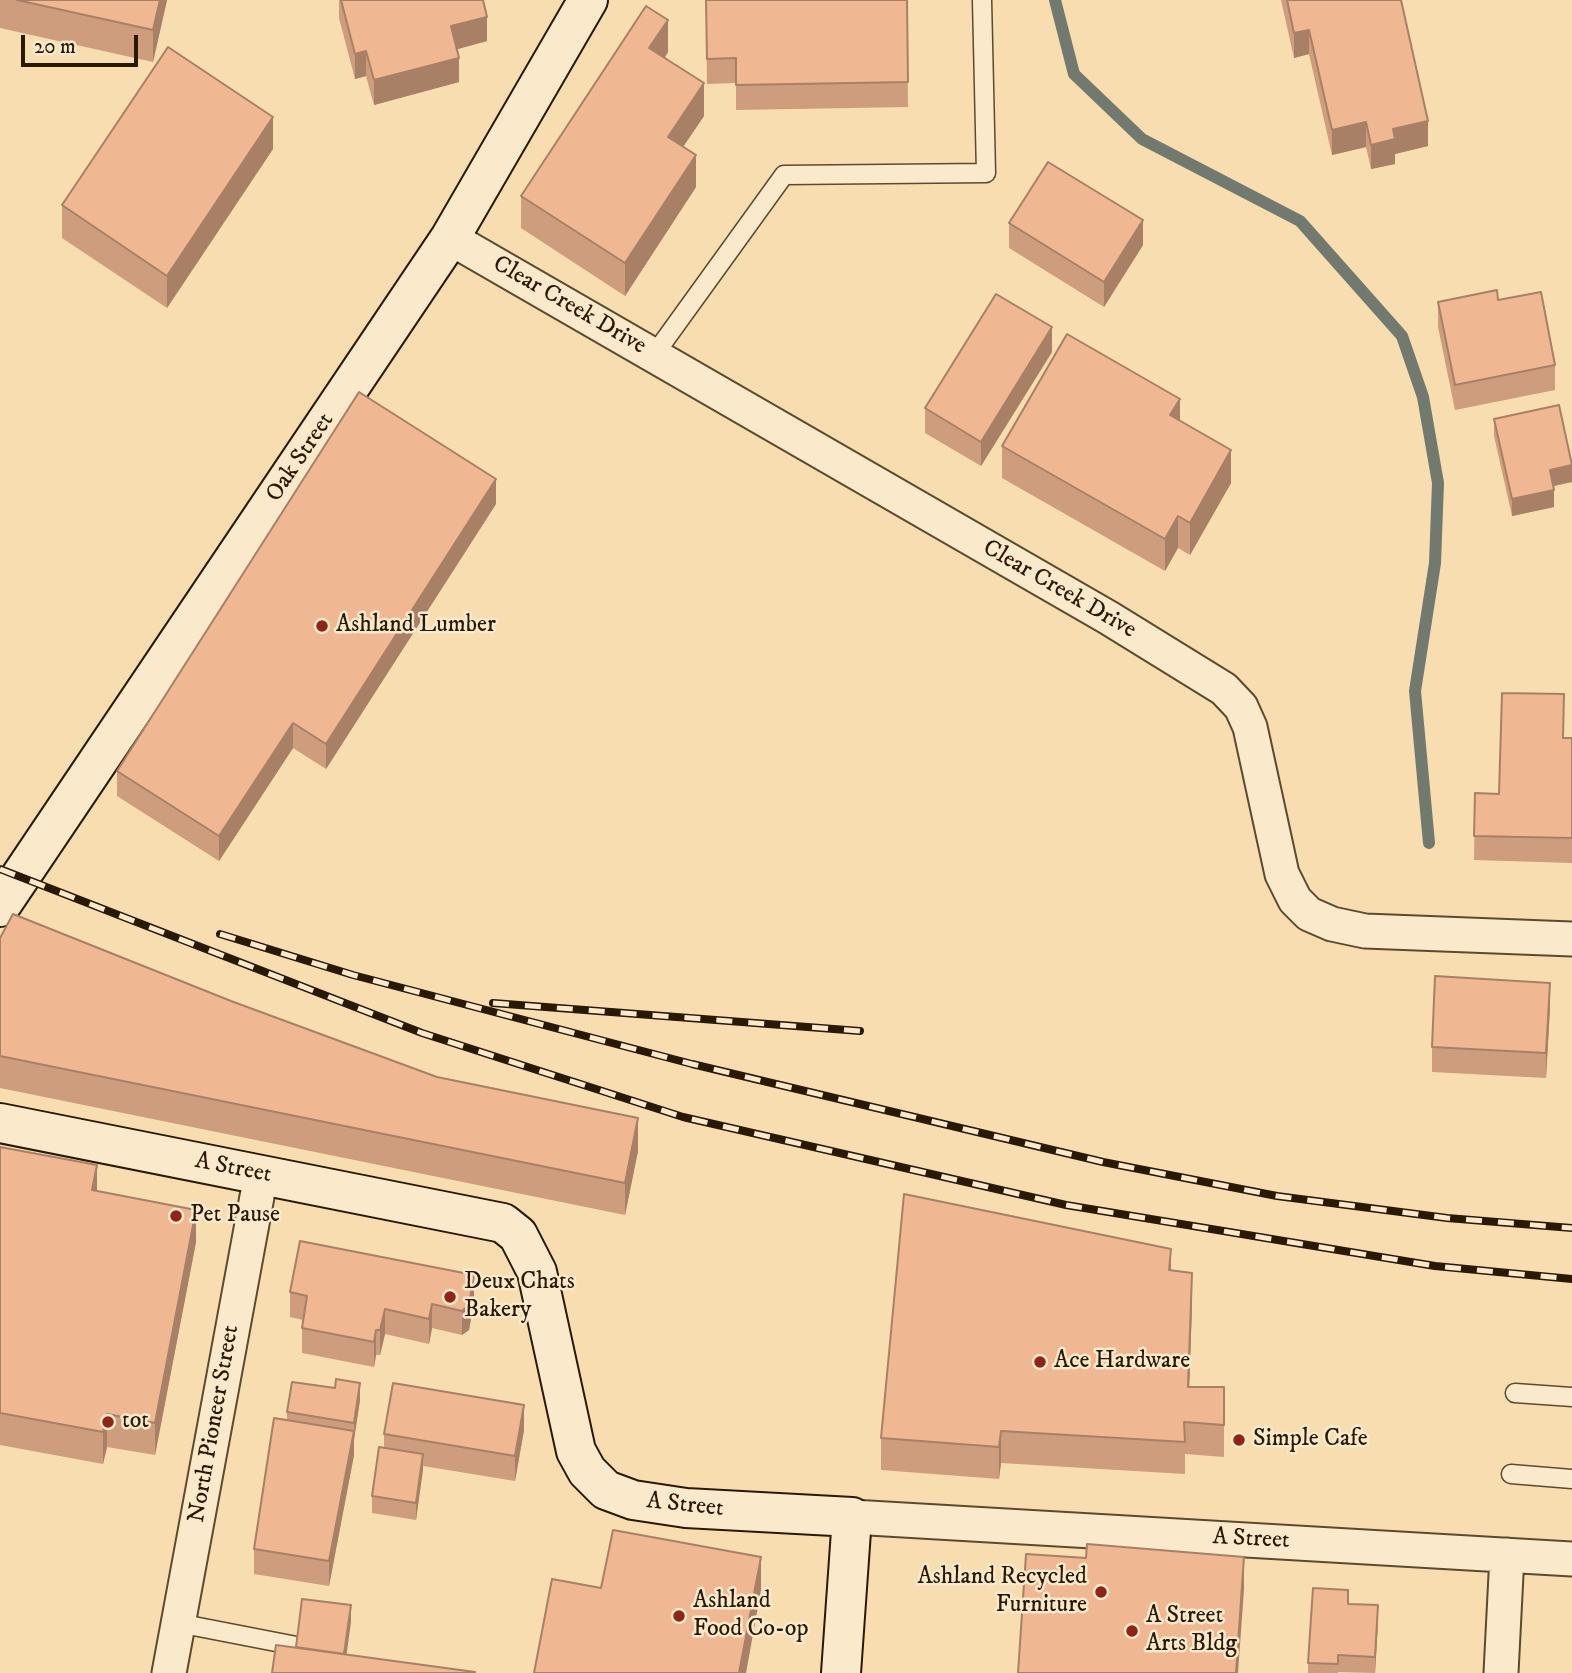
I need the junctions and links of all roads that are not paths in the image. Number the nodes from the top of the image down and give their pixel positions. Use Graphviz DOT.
graph roads {
  1 [pos="588,0"];
  2 [pos="982,0"];
  3 [pos="450,237"];
  4 [pos="654,355"];
  5 [pos="0,907"];
  6 [pos="1572,939"];
  7 [pos="0,1123"];
  8 [pos="261,1175"];
  9 [pos="1515,1393"];
  10 [pos="1572,1397"];
  11 [pos="1511,1474"];
  12 [pos="1572,1479"];
  13 [pos="852,1517"];
  14 [pos="1507,1555"];
  15 [pos="1572,1559"];
  16 [pos="178,1623"];
  17 [pos="340,1655"];
  18 [pos="169,1673"];
  19 [pos="841,1673"];
  20 [pos="1501,1673"];
  1 -- 3 [label="street, Oak Street"];
  2 -- 4 [label="lane"];
  3 -- 4 [label="street, Clear Creek Drive"];
  3 -- 5 [label="street, Oak Street"];
  4 -- 6 [label="street, Clear Creek Drive"];
  7 -- 8 [label="street, A Street"];
  8 -- 13 [label="street, A Street"];
  8 -- 16 [label="street, North Pioneer Street"];
  9 -- 10 [label="lane"];
  11 -- 12 [label="lane"];
  13 -- 14 [label="street, A Street"];
  13 -- 19 [label="street"];
  14 -- 15 [label="street, A Street"];
  14 -- 20 [label="street"];
  16 -- 17 [label="lane"];
  16 -- 18 [label="street, North Pioneer Street"];
}
